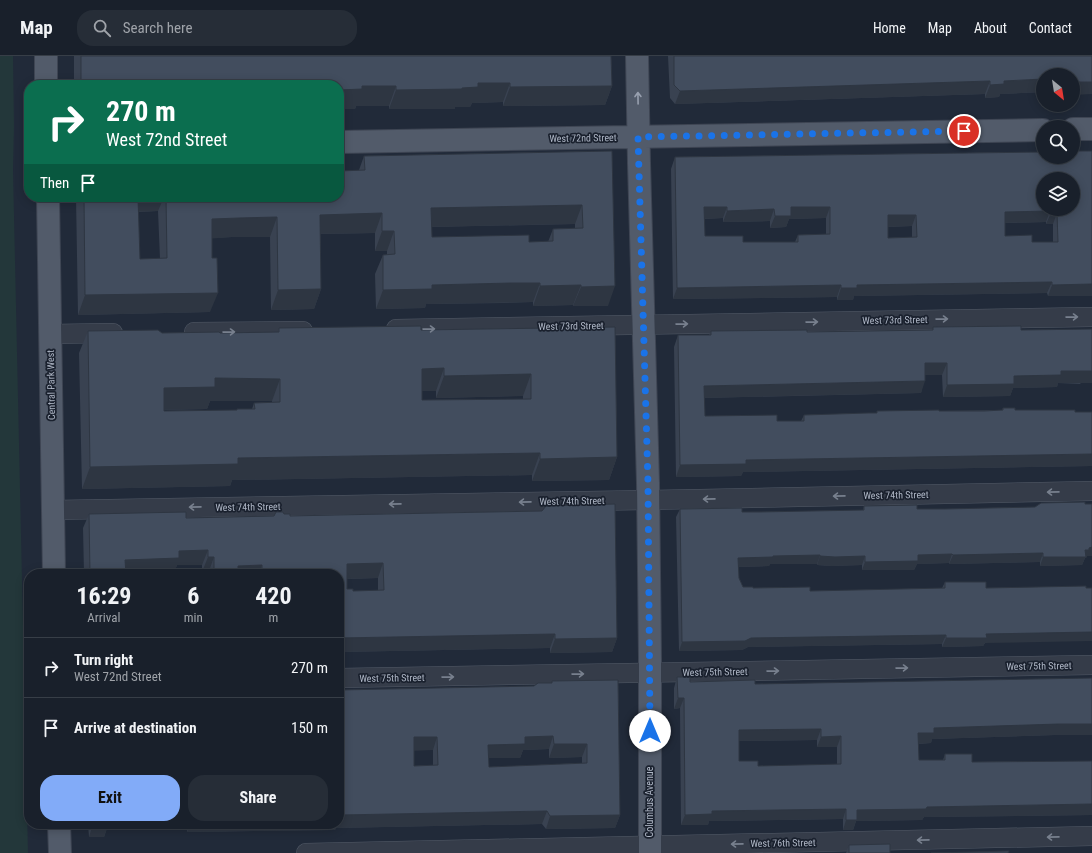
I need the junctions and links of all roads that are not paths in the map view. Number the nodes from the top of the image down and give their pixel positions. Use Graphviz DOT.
graph roads {
  1 [pos="46,56"];
  2 [pos="637,56"];
  3 [pos="46,80"];
  4 [pos="1080,129"];
  5 [pos="1092,129"];
  6 [pos="1036,130"];
  7 [pos="638,137"];
  8 [pos="344,142"];
  9 [pos="48,202"];
  10 [pos="1092,317"];
  11 [pos="643,325"];
  12 [pos="376,329"];
  13 [pos="321,330"];
  14 [pos="130,333"];
  15 [pos="178,333"];
  16 [pos="50,334"];
  17 [pos="1092,491"];
  18 [pos="648,500"];
  19 [pos="52,510"];
  20 [pos="54,569"];
  21 [pos="1092,665"];
  22 [pos="650,673"];
  23 [pos="344,678"];
  24 [pos="59,829"];
  25 [pos="1092,836"];
  26 [pos="650,849"];
  27 [pos="60,853"];
  28 [pos="306,853"];
  1 -- 3 [label="main road"];
  7 -- 2 [label="main road, Columbus Avenue, one-way"];
  4 -- 5 [label="main road"];
  6 -- 7 [label="main road, West 72nd Street"];
  7 -- 8 [label="main road, West 72nd Street"];
  7 -- 11 [label="main road, Columbus Avenue"];
  9 -- 16 [label="main road, Central Park West"];
  11 -- 10 [label="street, West 73rd Street, one-way"];
  12 -- 11 [label="street, West 73rd Street, one-way"];
  11 -- 18 [label="main road, Columbus Avenue"];
  15 -- 13 [label="street, one-way"];
  14 -- 16 [label="street"];
  16 -- 19 [label="main road, Central Park West"];
  17 -- 18 [label="street, West 74th Street, one-way"];
  18 -- 19 [label="street, West 74th Street, one-way"];
  18 -- 22 [label="main road, Columbus Avenue"];
  19 -- 20 [label="main road, Central Park West"];
  22 -- 21 [label="street, West 75th Street, one-way"];
  23 -- 22 [label="street, West 75th Street, one-way"];
  22 -- 26 [label="main road, Columbus Avenue"];
  24 -- 27 [label="main road"];
  25 -- 26 [label="street, West 76th Street, one-way"];
  26 -- 28 [label="street, West 76th Street"];
}
